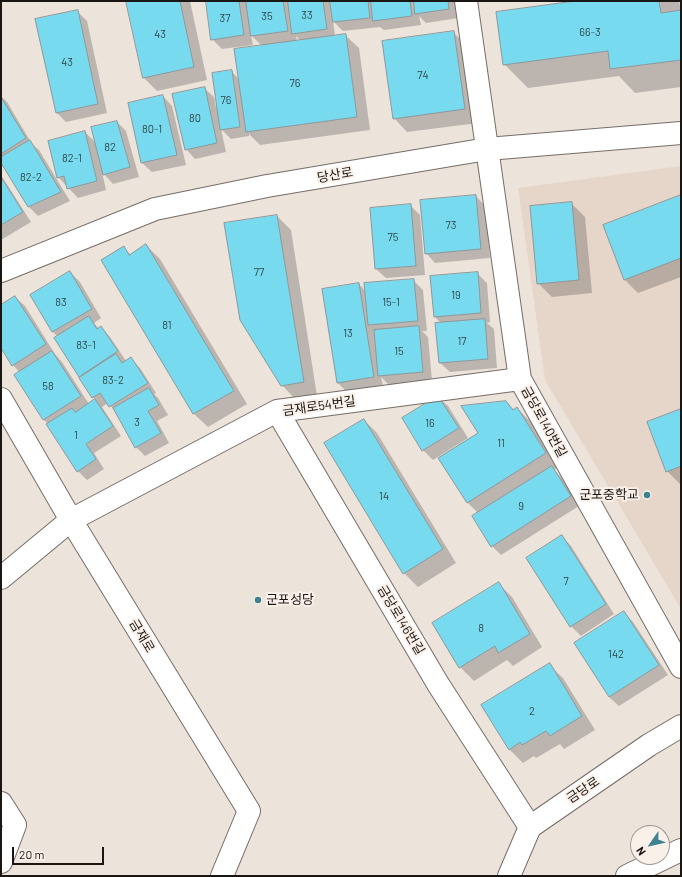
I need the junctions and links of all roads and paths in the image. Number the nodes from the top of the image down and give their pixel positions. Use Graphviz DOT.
graph roads {
  1 [pos="466,1"];
  2 [pos="681,133"];
  3 [pos="487,149"];
  4 [pos="1,271"];
  5 [pos="520,379"];
  6 [pos="1,399"];
  7 [pos="276,411"];
  8 [pos="71,520"];
  9 [pos="1,578"];
  10 [pos="681,667"];
  11 [pos="681,726"];
  12 [pos="1,803"];
  13 [pos="530,826"];
  14 [pos="681,850"];
  15 [pos="1,862"];
  16 [pos="222,876"];
  17 [pos="509,876"];
  18 [pos="627,876"];
  1 -- 3 [label="street, 금당로140번길"];
  2 -- 3 [label="street, 당산로"];
  3 -- 4 [label="street, 당산로"];
  3 -- 5 [label="street, 금당로140번길"];
  5 -- 7 [label="street, 금재로54번길"];
  5 -- 10 [label="street, 금당로140번길"];
  6 -- 8 [label="street, 금재로"];
  7 -- 8 [label="street, 금재로54번길"];
  7 -- 13 [label="street, 금당로146번길"];
  8 -- 9 [label="street, 금재로54번길"];
  8 -- 16 [label="street, 금재로"];
  11 -- 13 [label="street, 금당로"];
  12 -- 15 [label="street"];
  13 -- 17 [label="street"];
  14 -- 18 [label="street"];
}
